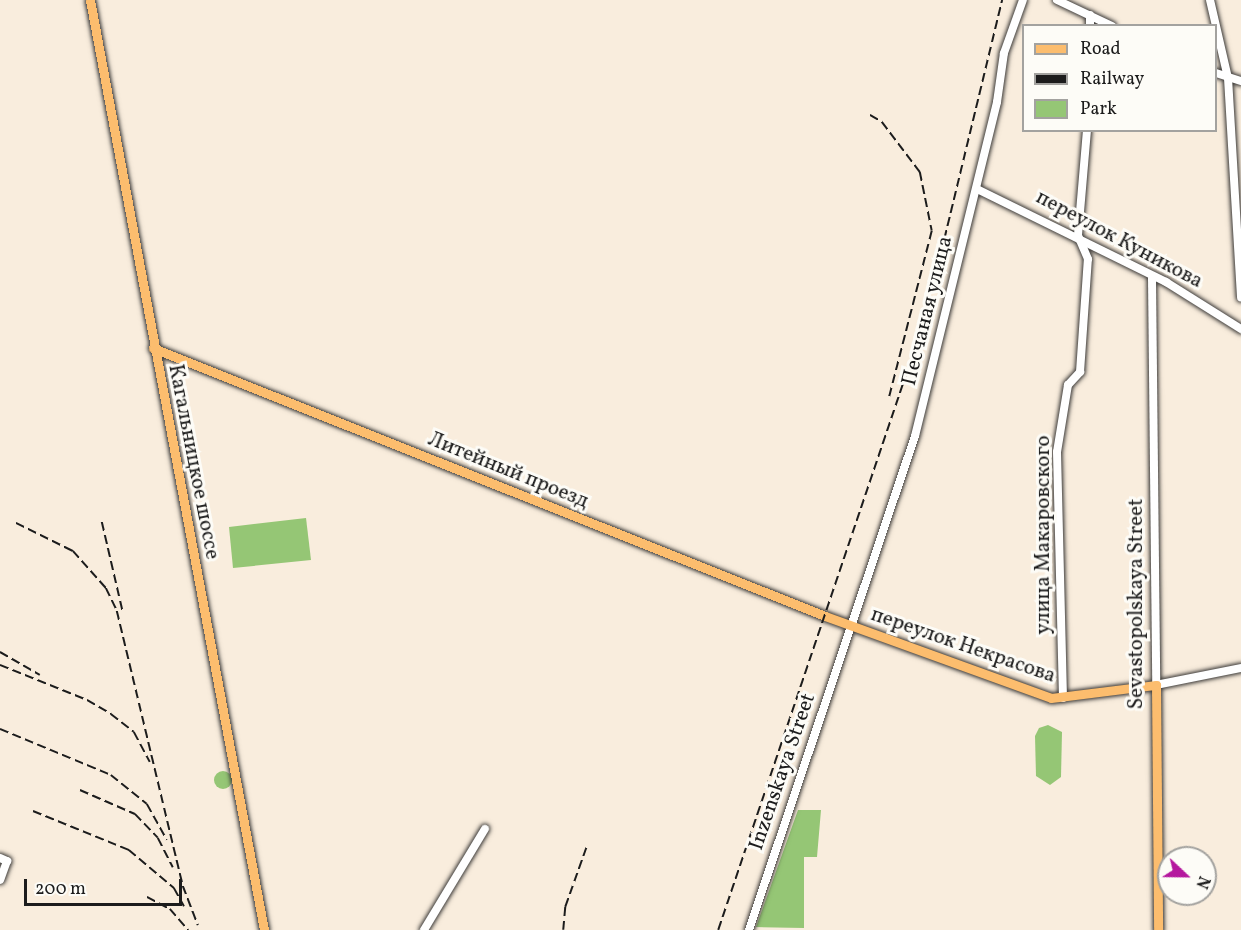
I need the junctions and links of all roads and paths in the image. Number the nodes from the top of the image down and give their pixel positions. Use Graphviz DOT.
graph roads {
  1 [pos="90,0"];
  2 [pos="1023,0"];
  3 [pos="1057,0"];
  4 [pos="1210,0"];
  5 [pos="1090,15"];
  6 [pos="1090,24"];
  7 [pos="1108,24"];
  8 [pos="1216,24"];
  9 [pos="1217,30"];
  10 [pos="1217,74"];
  11 [pos="1228,78"];
  12 [pos="1241,81"];
  13 [pos="1087,132"];
  14 [pos="977,189"];
  15 [pos="1078,235"];
  16 [pos="1152,278"];
  17 [pos="1241,298"];
  18 [pos="1241,329"];
  19 [pos="153,348"];
  20 [pos="852,626"];
  21 [pos="1241,668"];
  22 [pos="1156,686"];
  23 [pos="1063,698"];
  24 [pos="484,829"];
  25 [pos="0,858"];
  26 [pos="0,880"];
  27 [pos="264,930"];
  28 [pos="424,930"];
  29 [pos="749,930"];
  30 [pos="1158,930"];
  1 -- 19 [label="main road, Кагальницкое шоссе"];
  2 -- 14 [label="street, Песчаная улица"];
  3 -- 5 [label="street"];
  4 -- 8 [label="street"];
  5 -- 6 [label="street"];
  5 -- 7 [label="street"];
  9 -- 11 [label="street"];
  10 -- 11 [label="street"];
  11 -- 12 [label="street"];
  11 -- 17 [label="street"];
  13 -- 15 [label="street, улица Макаровского"];
  14 -- 15 [label="street, переулок Куникова"];
  14 -- 20 [label="street, Песчаная улица"];
  15 -- 16 [label="street, переулок Куникова"];
  15 -- 23 [label="street, улица Макаровского"];
  16 -- 18 [label="street, переулок Куникова"];
  16 -- 22 [label="street, Sevastopolskaya Street"];
  19 -- 20 [label="main road, Литейный проезд"];
  19 -- 27 [label="main road, Кагальницкое шоссе"];
  20 -- 23 [label="main road, переулок Некрасова"];
  20 -- 29 [label="street, Inzenskaya Street"];
  21 -- 22 [label="street, переулок Некрасова"];
  22 -- 23 [label="main road, переулок Некрасова"];
  22 -- 30 [label="main road, Sevastopolskaya Street"];
  24 -- 28 [label="street"];
  25 -- 26 [label="street"];
}
